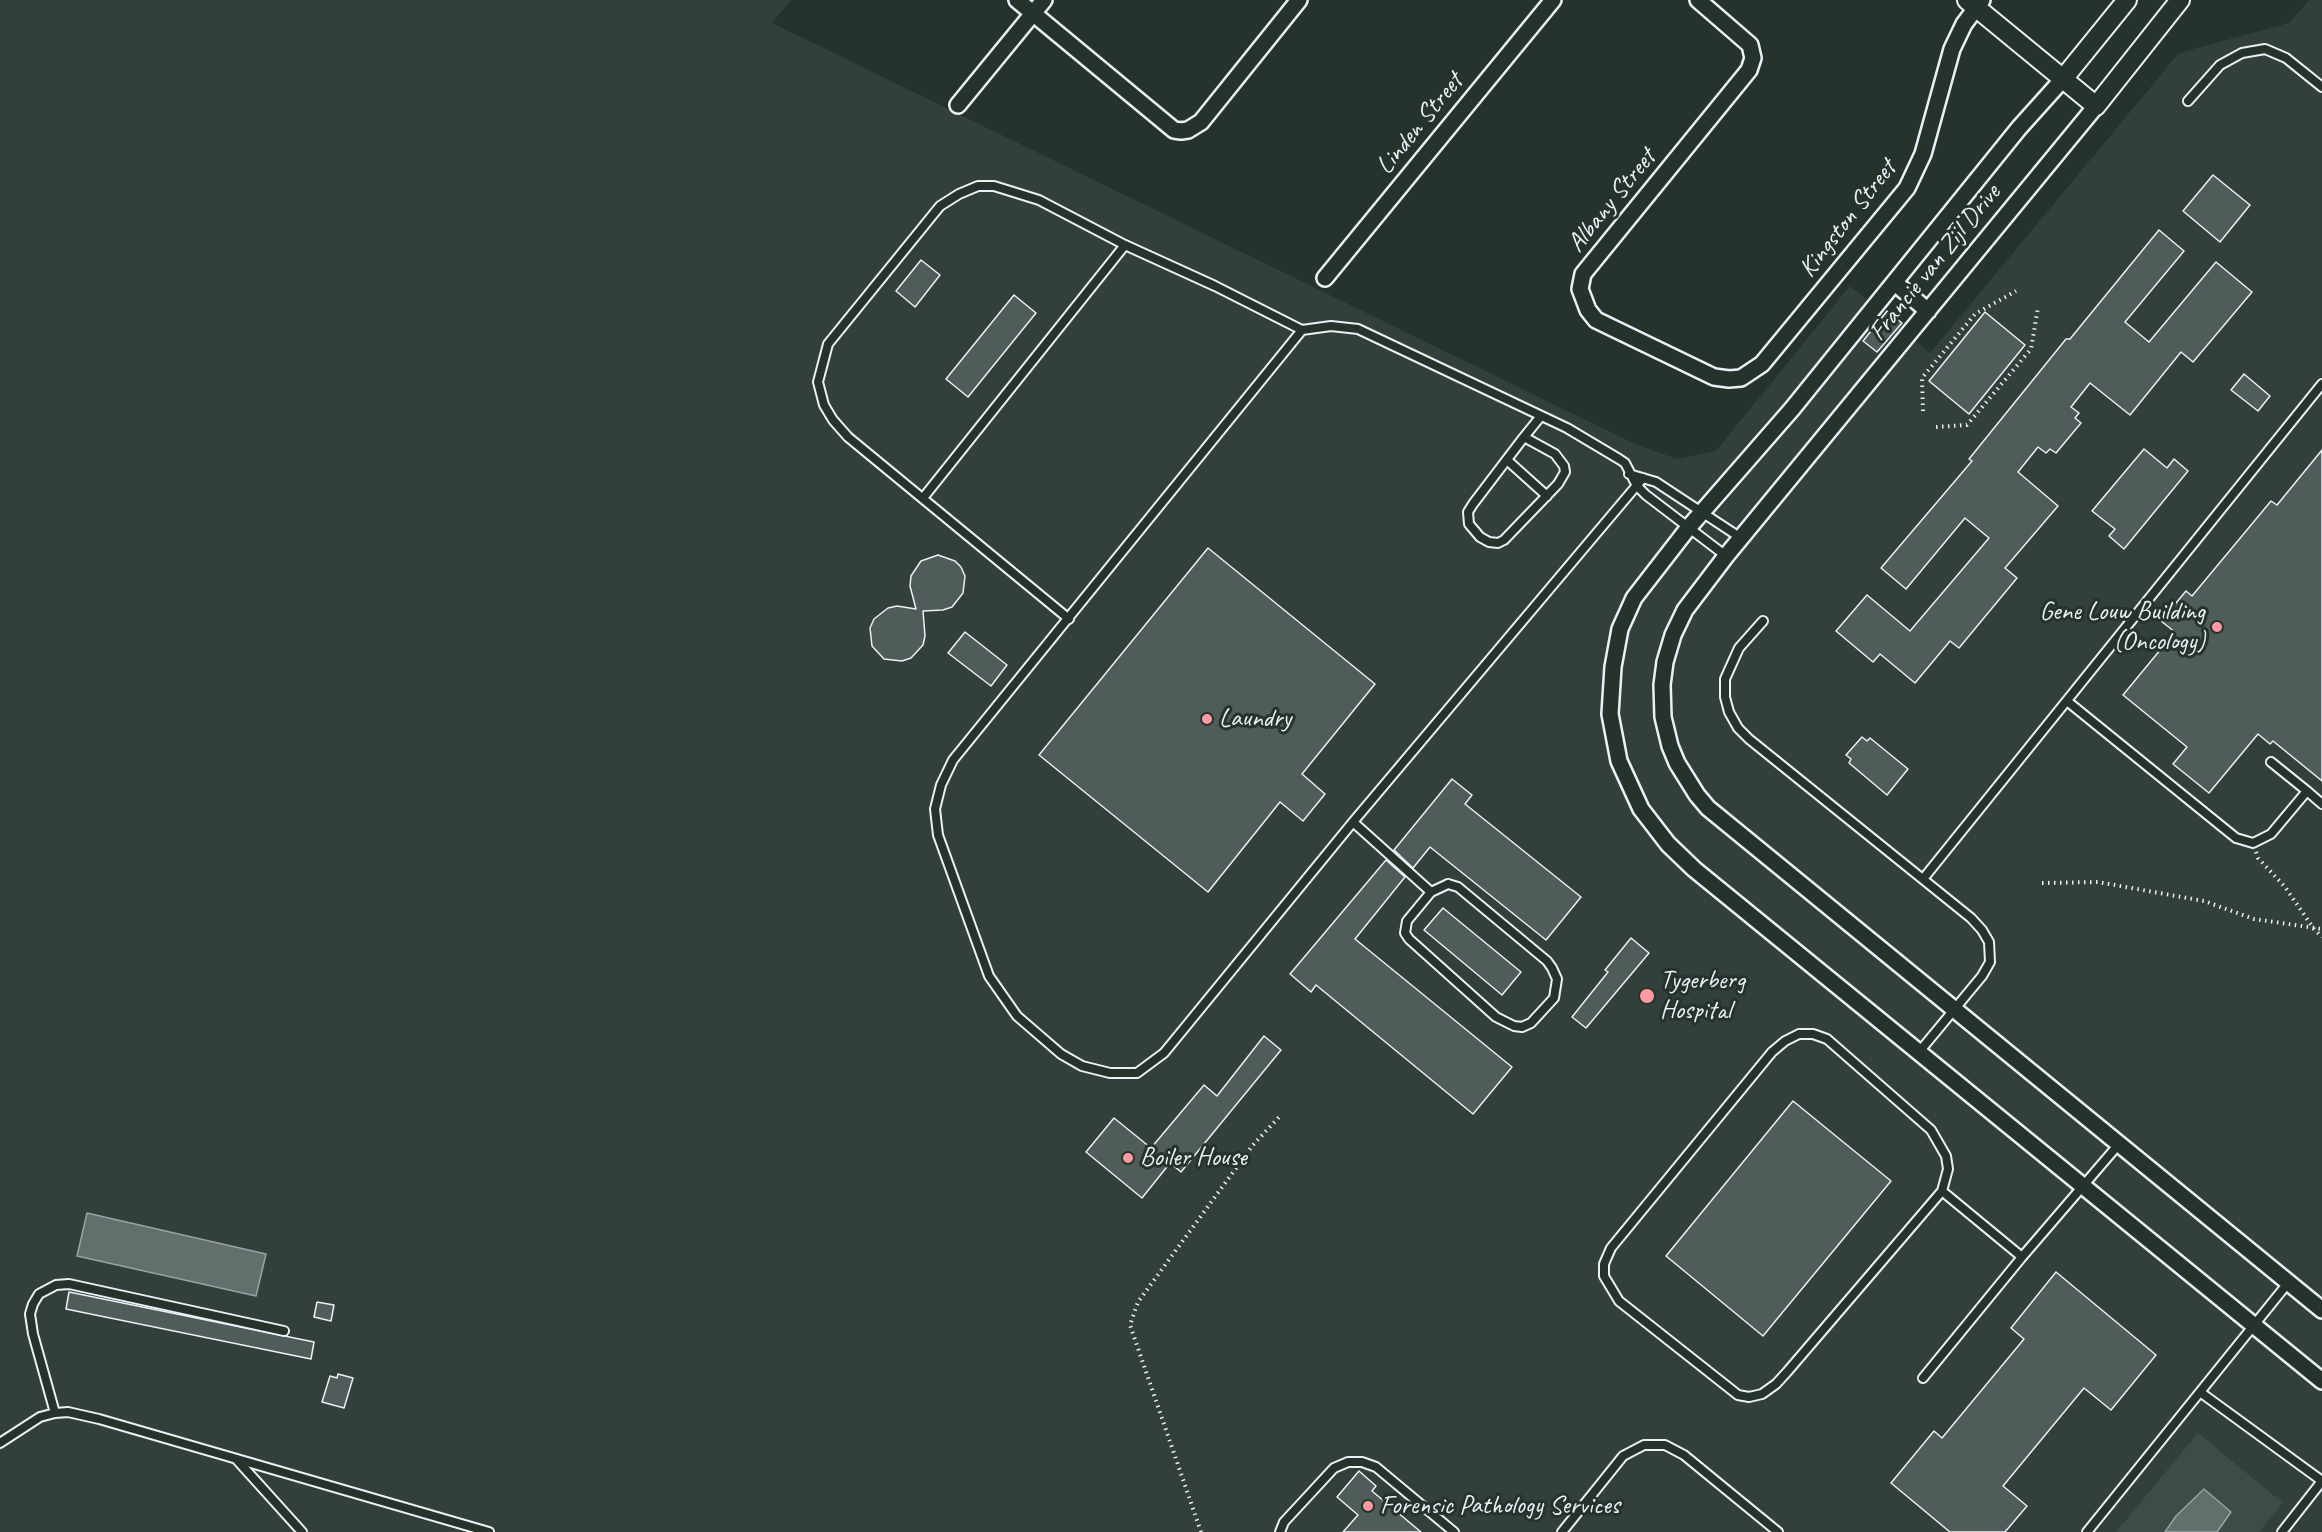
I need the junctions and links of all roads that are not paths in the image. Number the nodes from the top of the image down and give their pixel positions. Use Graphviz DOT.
graph roads {
  1 [pos="1017,0"];
  2 [pos="1044,0"];
  3 [pos="1299,0"];
  4 [pos="1553,0"];
  5 [pos="1698,0"];
  6 [pos="2127,0"];
  7 [pos="2181,0"];
  8 [pos="1975,2"];
  9 [pos="1033,13"];
  10 [pos="2063,79"];
  11 [pos="2322,87"];
  12 [pos="2188,101"];
  13 [pos="958,105"];
  14 [pos="2096,106"];
  15 [pos="1125,246"];
  16 [pos="1325,278"];
  17 [pos="1895,283"];
  18 [pos="1928,311"];
  19 [pos="1302,330"];
  20 [pos="1741,378"];
  21 [pos="2322,384"];
  22 [pos="1541,416"];
  23 [pos="1524,437"];
  24 [pos="1508,460"];
  25 [pos="1629,474"];
  26 [pos="1643,478"];
  27 [pos="1637,486"];
  28 [pos="1547,496"];
  29 [pos="923,498"];
  30 [pos="1703,512"];
  31 [pos="1689,527"];
  32 [pos="1741,538"];
  33 [pos="1726,556"];
  34 [pos="1069,619"];
  35 [pos="1763,621"];
  36 [pos="2067,701"];
  37 [pos="2271,762"];
  38 [pos="2307,791"];
  39 [pos="2322,804"];
  40 [pos="1353,822"];
  41 [pos="1923,879"];
  42 [pos="1431,892"];
  43 [pos="1954,1011"];
  44 [pos="1919,1052"];
  45 [pos="2119,1144"];
  46 [pos="2083,1185"];
  47 [pos="1942,1191"];
  48 [pos="2022,1257"];
  49 [pos="2288,1283"];
  50 [pos="2322,1310"];
  51 [pos="2253,1325"];
  52 [pos="284,1331"];
  53 [pos="1923,1378"];
  54 [pos="2322,1381"];
  55 [pos="2200,1392"];
  56 [pos="55,1413"];
  57 [pos="0,1443"];
  58 [pos="237,1460"];
  59 [pos="302,1532"];
  60 [pos="489,1532"];
  61 [pos="1280,1532"];
  62 [pos="1454,1532"];
  63 [pos="1562,1532"];
  64 [pos="1778,1532"];
  65 [pos="2087,1532"];
  66 [pos="2282,1532"];
  1 -- 9 [label="street"];
  2 -- 9 [label="street"];
  3 -- 9 [label="street"];
  4 -- 16 [label="street, Linden Street"];
  5 -- 20 [label="street, Albany Street"];
  6 -- 10 [label="street, Francie van Zijl Drive"];
  7 -- 14 [label="street, Francie van Zijl Drive"];
  8 -- 10 [label="street"];
  8 -- 20 [label="street, Kingston Street"];
  9 -- 13 [label="street"];
  10 -- 14 [label="street"];
  10 -- 17 [label="street, Francie van Zijl Drive"];
  11 -- 12 [label="lane"];
  14 -- 18 [label="street, Francie van Zijl Drive"];
  15 -- 19 [label="lane"];
  15 -- 29 [label="lane"];
  15 -- 29 [label="lane"];
  17 -- 18 [label="street"];
  17 -- 30 [label="street, Francie van Zijl Drive"];
  18 -- 32 [label="street, Francie van Zijl Drive"];
  19 -- 22 [label="lane"];
  19 -- 34 [label="lane"];
  21 -- 36 [label="lane"];
  22 -- 23 [label="lane"];
  22 -- 25 [label="lane"];
  23 -- 24 [label="lane"];
  23 -- 28 [label="lane"];
  24 -- 28 [label="lane"];
  24 -- 28 [label="lane"];
  25 -- 26 [label="lane"];
  25 -- 27 [label="lane"];
  26 -- 27 [label="lane"];
  26 -- 30 [label="lane"];
  27 -- 31 [label="lane"];
  27 -- 40 [label="lane"];
  29 -- 34 [label="lane"];
  30 -- 31 [label="street, Francie van Zijl Drive"];
  30 -- 32 [label="lane"];
  31 -- 33 [label="lane"];
  31 -- 44 [label="street, Francie van Zijl Drive"];
  32 -- 33 [label="street, Francie van Zijl Drive"];
  33 -- 43 [label="street, Francie van Zijl Drive"];
  34 -- 40 [label="lane"];
  35 -- 41 [label="lane"];
  36 -- 38 [label="lane"];
  36 -- 41 [label="lane"];
  37 -- 38 [label="lane"];
  38 -- 39 [label="lane"];
  40 -- 42 [label="lane"];
  41 -- 43 [label="lane"];
  42 -- 42 [label="lane"];
  43 -- 44 [label="lane"];
  43 -- 45 [label="street, Francie van Zijl Drive"];
  44 -- 46 [label="street, Francie van Zijl Drive"];
  45 -- 46 [label="lane"];
  45 -- 49 [label="street, Francie van Zijl Drive"];
  46 -- 48 [label="lane"];
  46 -- 51 [label="street, Francie van Zijl Drive"];
  47 -- 47 [label="lane"];
  47 -- 48 [label="lane"];
  48 -- 53 [label="lane"];
  49 -- 50 [label="street, Francie van Zijl Drive"];
  49 -- 51 [label="lane"];
  51 -- 54 [label="street, Francie van Zijl Drive"];
  51 -- 55 [label="lane"];
  52 -- 56 [label="lane"];
  55 -- 65 [label="lane"];
  55 -- 66 [label="lane"];
  56 -- 57 [label="lane"];
  56 -- 58 [label="lane"];
  58 -- 59 [label="lane"];
  58 -- 60 [label="lane"];
  61 -- 62 [label="lane"];
  63 -- 64 [label="lane"];
}
